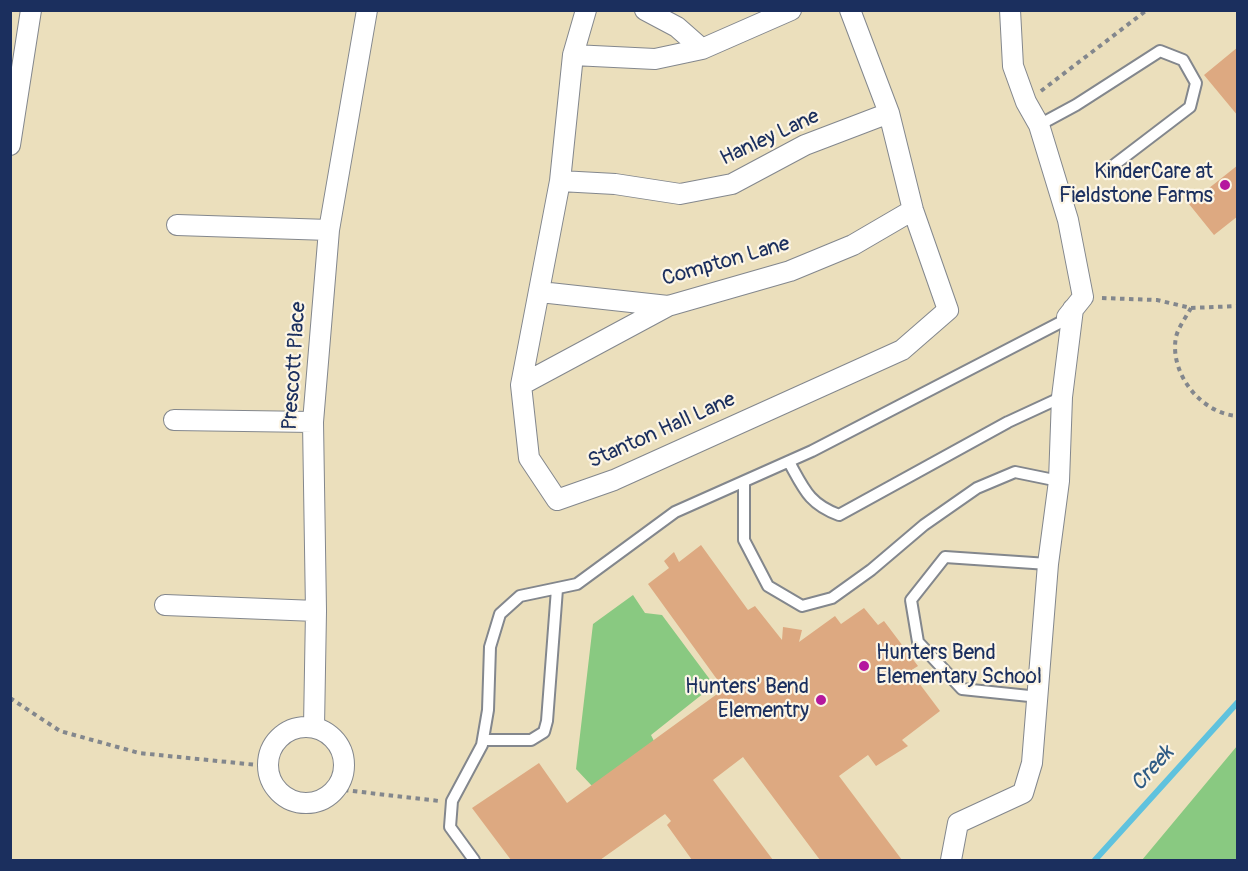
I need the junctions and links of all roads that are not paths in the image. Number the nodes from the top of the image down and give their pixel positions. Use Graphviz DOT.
graph roads {
  1 [pos="32,10"];
  2 [pos="367,10"];
  3 [pos="586,10"];
  4 [pos="645,10"];
  5 [pos="791,10"];
  6 [pos="850,10"];
  7 [pos="1010,10"];
  8 [pos="702,49"];
  9 [pos="573,55"];
  10 [pos="889,113"];
  11 [pos="1039,124"];
  12 [pos="10,145"];
  13 [pos="1110,168"];
  14 [pos="560,181"];
  15 [pos="913,210"];
  16 [pos="177,225"];
  17 [pos="329,230"];
  18 [pos="540,292"];
  19 [pos="668,306"];
  20 [pos="1074,308"];
  21 [pos="521,385"];
  22 [pos="1062,397"];
  23 [pos="174,420"];
  24 [pos="313,422"];
  25 [pos="789,462"];
  26 [pos="1059,482"];
  27 [pos="744,483"];
  28 [pos="1048,564"];
  29 [pos="557,589"];
  30 [pos="165,605"];
  31 [pos="316,611"];
  32 [pos="1039,697"];
  33 [pos="314,728"];
  34 [pos="483,740"];
  35 [pos="474,861"];
  36 [pos="951,861"];
  1 -- 12 [label="street"];
  2 -- 17 [label="street, Prescott Place"];
  3 -- 9 [label="street, Stanton Hall Lane"];
  4 -- 8 [label="street"];
  5 -- 8 [label="street"];
  6 -- 10 [label="street, Stanton Hall Lane"];
  7 -- 11 [label="street"];
  8 -- 9 [label="street"];
  9 -- 14 [label="street, Stanton Hall Lane"];
  10 -- 14 [label="street, Hanley Lane"];
  10 -- 15 [label="street, Stanton Hall Lane"];
  11 -- 13 [label="lane"];
  11 -- 20 [label="street"];
  14 -- 18 [label="street, Stanton Hall Lane"];
  15 -- 19 [label="street, Compton Lane"];
  15 -- 21 [label="street, Stanton Hall Lane"];
  16 -- 17 [label="street"];
  17 -- 24 [label="street, Prescott Place"];
  18 -- 19 [label="street, Compton Lane"];
  18 -- 21 [label="street, Stanton Hall Lane"];
  19 -- 21 [label="street"];
  20 -- 22 [label="street"];
  20 -- 25 [label="lane"];
  22 -- 25 [label="lane"];
  22 -- 26 [label="street"];
  23 -- 24 [label="street"];
  24 -- 31 [label="street, Prescott Place"];
  25 -- 27 [label="lane"];
  26 -- 27 [label="lane"];
  26 -- 28 [label="street"];
  27 -- 29 [label="lane"];
  28 -- 32 [label="street"];
  28 -- 32 [label="lane"];
  29 -- 34 [label="lane"];
  29 -- 34 [label="lane"];
  30 -- 31 [label="street"];
  31 -- 33 [label="street, Prescott Place"];
  32 -- 36 [label="street"];
  33 -- 33 [label="street"];
  34 -- 35 [label="lane"];
}
